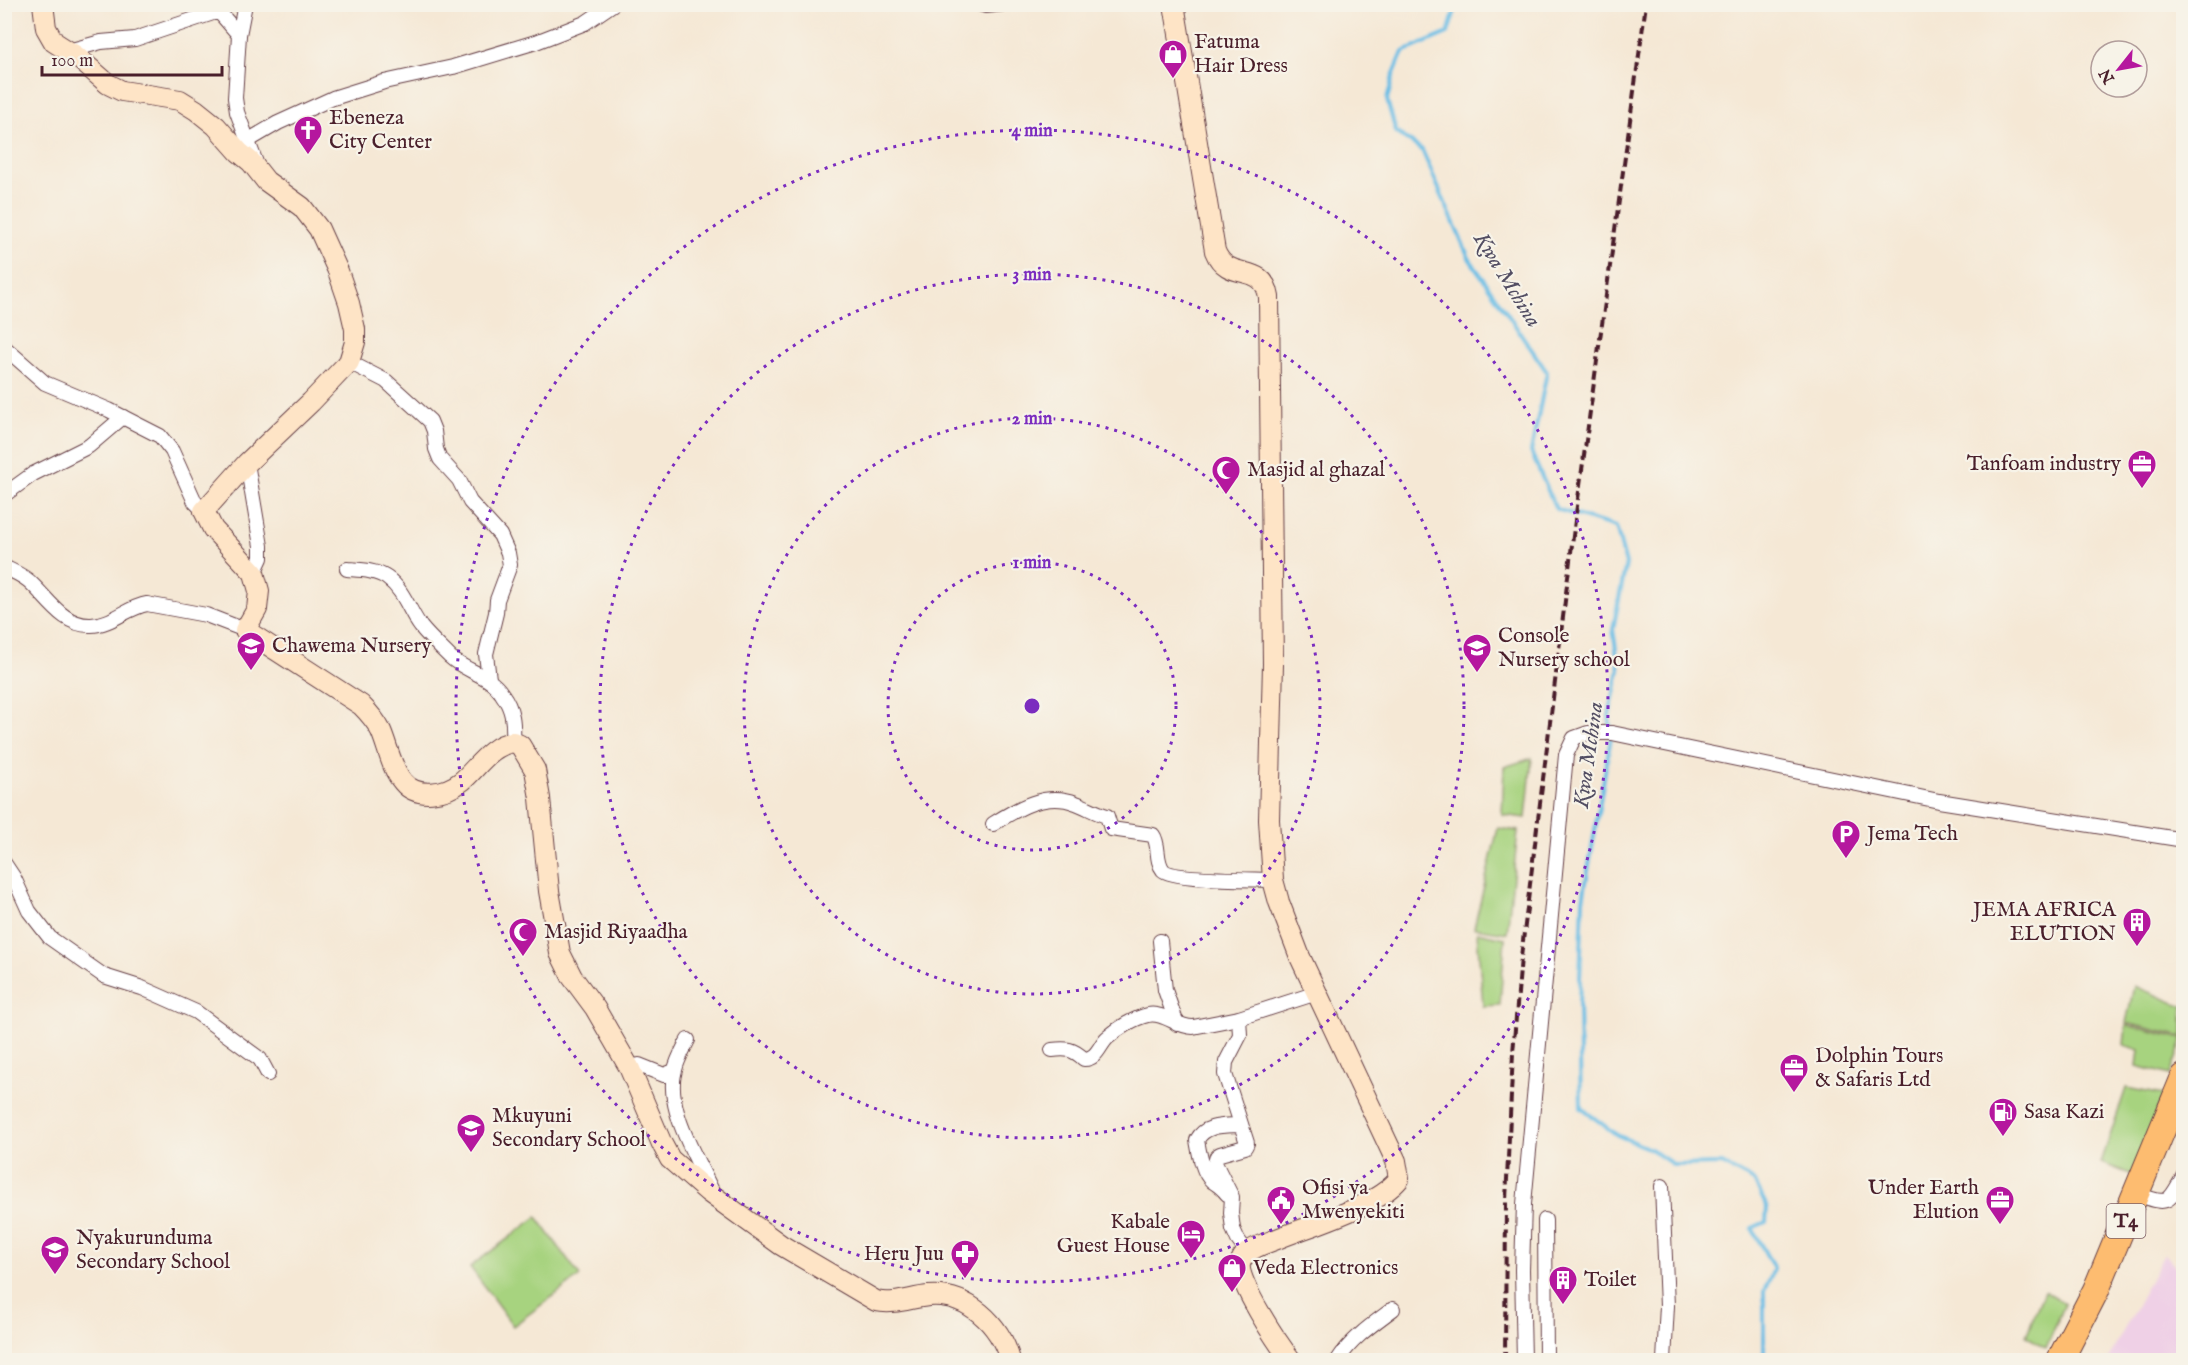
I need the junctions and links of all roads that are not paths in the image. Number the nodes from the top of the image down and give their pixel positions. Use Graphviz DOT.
graph roads {
  1 [pos="43,4"];
  2 [pos="244,4"];
  3 [pos="613,4"];
  4 [pos="979,4"];
  5 [pos="1004,4"];
  6 [pos="1174,4"];
  7 [pos="239,35"];
  8 [pos="68,51"];
  9 [pos="249,140"];
  10 [pos="258,170"];
  11 [pos="4,347"];
  12 [pos="349,362"];
  13 [pos="123,417"];
  14 [pos="247,463"];
  15 [pos="4,495"];
  16 [pos="204,511"];
  17 [pos="4,567"];
  18 [pos="347,569"];
  19 [pos="254,573"];
  20 [pos="245,630"];
  21 [pos="489,679"];
  22 [pos="513,742"];
  23 [pos="993,824"];
  24 [pos="2184,840"];
  25 [pos="4,863"];
  26 [pos="1273,880"];
  27 [pos="1160,941"];
  28 [pos="1317,993"];
  29 [pos="1239,1018"];
  30 [pos="1177,1024"];
  31 [pos="688,1040"];
  32 [pos="1052,1050"];
  33 [pos="629,1067"];
  34 [pos="674,1071"];
  35 [pos="268,1074"];
  36 [pos="2184,1077"];
  37 [pos="1240,1125"];
  38 [pos="2184,1175"];
  39 [pos="1662,1185"];
  40 [pos="2138,1194"];
  41 [pos="715,1197"];
  42 [pos="1233,1203"];
  43 [pos="1545,1220"];
  44 [pos="1247,1252"];
  45 [pos="1393,1309"];
  46 [pos="1010,1360"];
  47 [pos="1291,1360"];
  48 [pos="1338,1360"];
  49 [pos="1524,1360"];
  50 [pos="1546,1360"];
  51 [pos="1664,1360"];
  52 [pos="2060,1360"];
  1 -- 8 [label="street"];
  2 -- 7 [label="street"];
  3 -- 9 [label="street"];
  4 -- 5 [label="street"];
  6 -- 26 [label="street"];
  7 -- 8 [label="street"];
  7 -- 9 [label="street"];
  8 -- 10 [label="street"];
  9 -- 10 [label="street"];
  10 -- 12 [label="street"];
  11 -- 13 [label="street"];
  12 -- 14 [label="street"];
  12 -- 21 [label="street"];
  13 -- 15 [label="street"];
  13 -- 16 [label="street"];
  14 -- 16 [label="street"];
  14 -- 19 [label="street"];
  16 -- 19 [label="street"];
  17 -- 20 [label="street"];
  18 -- 21 [label="street"];
  19 -- 20 [label="street"];
  20 -- 22 [label="street"];
  21 -- 22 [label="street"];
  22 -- 33 [label="street"];
  23 -- 26 [label="street"];
  24 -- 49 [label="street"];
  25 -- 35 [label="street"];
  26 -- 28 [label="street"];
  27 -- 30 [label="street"];
  28 -- 29 [label="street"];
  28 -- 44 [label="street"];
  29 -- 30 [label="street"];
  29 -- 37 [label="street"];
  30 -- 32 [label="street"];
  31 -- 34 [label="street"];
  33 -- 34 [label="street"];
  33 -- 41 [label="street"];
  34 -- 41 [label="street"];
  36 -- 40 [label="highway, T4"];
  37 -- 42 [label="street"];
  37 -- 42 [label="street"];
  38 -- 40 [label="street"];
  39 -- 51 [label="street"];
  40 -- 52 [label="highway, T4"];
  41 -- 46 [label="street"];
  42 -- 44 [label="street"];
  43 -- 50 [label="street"];
  44 -- 47 [label="street"];
  45 -- 48 [label="street"];
}
